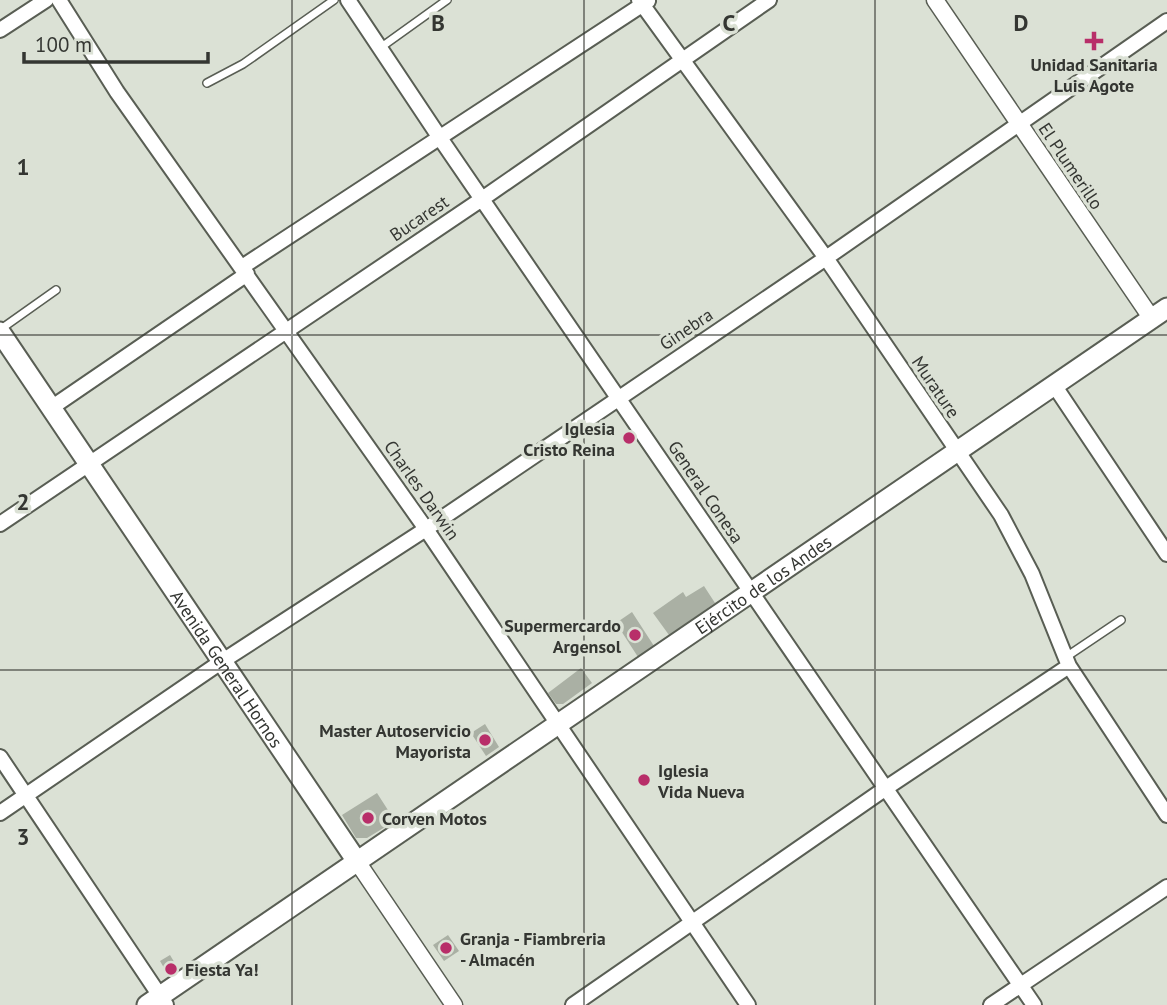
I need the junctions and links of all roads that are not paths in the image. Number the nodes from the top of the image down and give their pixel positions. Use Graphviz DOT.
graph roads {
  1 [pos="46,0"];
  2 [pos="59,0"];
  3 [pos="334,0"];
  4 [pos="348,0"];
  5 [pos="447,0"];
  6 [pos="769,0"];
  7 [pos="935,0"];
  8 [pos="643,2"];
  9 [pos="1167,21"];
  10 [pos="0,30"];
  11 [pos="380,48"];
  12 [pos="681,60"];
  13 [pos="207,83"];
  14 [pos="1018,123"];
  15 [pos="439,138"];
  16 [pos="482,199"];
  17 [pos="826,258"];
  18 [pos="244,271"];
  19 [pos="56,290"];
  20 [pos="1159,314"];
  21 [pos="0,331"];
  22 [pos="287,331"];
  23 [pos="1054,386"];
  24 [pos="619,397"];
  25 [pos="51,408"];
  26 [pos="956,450"];
  27 [pos="88,464"];
  28 [pos="0,524"];
  29 [pos="426,529"];
  30 [pos="1167,554"];
  31 [pos="751,593"];
  32 [pos="1121,620"];
  33 [pos="1067,661"];
  34 [pos="221,662"];
  35 [pos="556,724"];
  36 [pos="0,757"];
  37 [pos="886,788"];
  38 [pos="26,794"];
  39 [pos="0,813"];
  40 [pos="1167,815"];
  41 [pos="356,860"];
  42 [pos="1167,887"];
  43 [pos="693,923"];
  44 [pos="1021,985"];
  45 [pos="157,1002"];
  46 [pos="454,1005"];
  47 [pos="573,1005"];
  48 [pos="748,1005"];
  49 [pos="991,1005"];
  50 [pos="1034,1005"];
  1 -- 10 [label="street"];
  2 -- 18 [label="street, Charles Darwin"];
  3 -- 13 [label="lane"];
  4 -- 11 [label="street, General Conesa"];
  5 -- 11 [label="lane"];
  6 -- 12 [label="street, Bucarest"];
  7 -- 14 [label="street, El Plumerillo"];
  8 -- 12 [label="street, Murature"];
  8 -- 15 [label="street"];
  9 -- 14 [label="street, Ginebra"];
  11 -- 15 [label="street, General Conesa"];
  12 -- 16 [label="street, Bucarest"];
  12 -- 17 [label="street, Murature"];
  14 -- 17 [label="street, Ginebra"];
  14 -- 20 [label="street, El Plumerillo"];
  15 -- 16 [label="street, General Conesa"];
  15 -- 18 [label="street"];
  16 -- 22 [label="street, Bucarest"];
  16 -- 24 [label="street, General Conesa"];
  17 -- 24 [label="street, Ginebra"];
  17 -- 26 [label="street, Murature"];
  18 -- 22 [label="street, Charles Darwin"];
  18 -- 25 [label="street"];
  19 -- 21 [label="lane"];
  20 -- 23 [label="main road, Ejército de los Andes"];
  21 -- 25 [label="main road, Avenida General Hornos"];
  22 -- 27 [label="street, Bucarest"];
  22 -- 29 [label="street, Charles Darwin"];
  23 -- 26 [label="main road, Ejército de los Andes"];
  23 -- 30 [label="street"];
  24 -- 29 [label="street, Ginebra"];
  24 -- 31 [label="street, General Conesa"];
  25 -- 27 [label="main road, Avenida General Hornos"];
  26 -- 31 [label="main road, Ejército de los Andes"];
  26 -- 33 [label="street, Murature"];
  27 -- 28 [label="street, Bucarest"];
  27 -- 34 [label="main road, Avenida General Hornos"];
  29 -- 34 [label="street, Ginebra"];
  29 -- 35 [label="street, Charles Darwin"];
  31 -- 35 [label="main road, Ejército de los Andes"];
  31 -- 37 [label="street, General Conesa"];
  32 -- 33 [label="lane"];
  33 -- 37 [label="street"];
  33 -- 40 [label="street, Murature"];
  34 -- 38 [label="street, Ginebra"];
  34 -- 41 [label="main road, Avenida General Hornos"];
  35 -- 41 [label="main road, Ejército de los Andes"];
  35 -- 43 [label="street, Charles Darwin"];
  36 -- 38 [label="street"];
  37 -- 43 [label="street"];
  37 -- 44 [label="street, General Conesa"];
  38 -- 39 [label="street, Ginebra"];
  38 -- 45 [label="street"];
  41 -- 45 [label="main road, Ejército de los Andes"];
  41 -- 46 [label="street, Avenida General Hornos"];
  42 -- 44 [label="street"];
  43 -- 47 [label="street"];
  43 -- 48 [label="street, Charles Darwin"];
  44 -- 49 [label="street"];
  44 -- 50 [label="street, General Conesa"];
}
